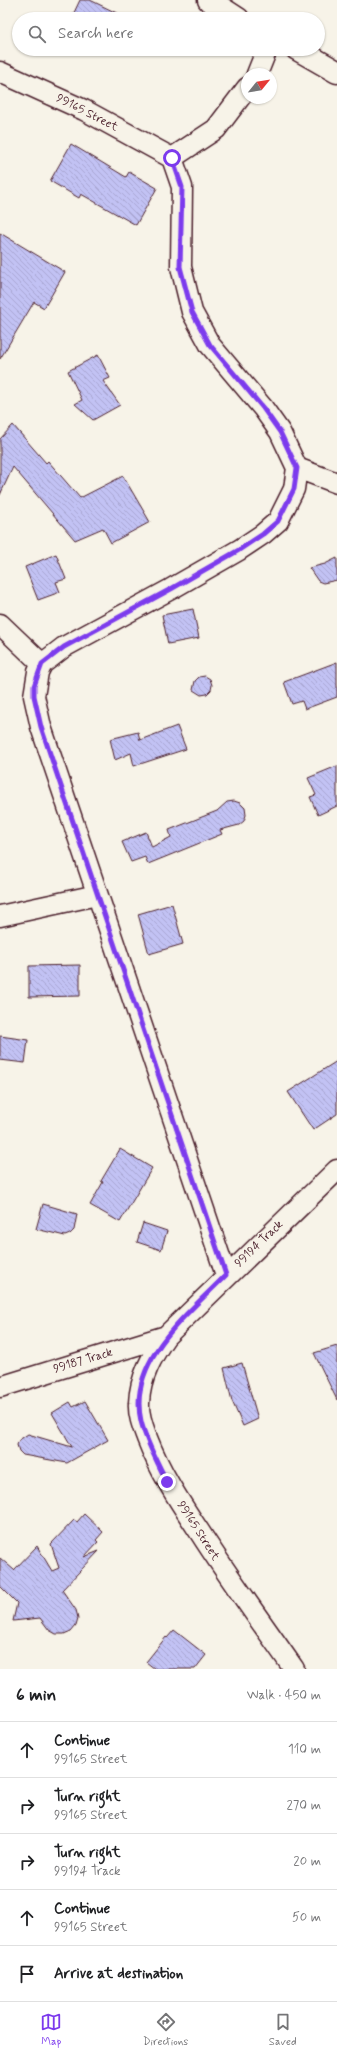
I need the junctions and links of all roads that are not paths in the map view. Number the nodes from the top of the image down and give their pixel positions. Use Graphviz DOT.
graph roads {
  1 [pos="209,0"];
  2 [pos="227,12"];
  3 [pos="264,56"];
  4 [pos="309,56"];
  5 [pos="260,68"];
  6 [pos="0,72"];
  7 [pos="337,72"];
  8 [pos="241,96"];
  9 [pos="172,158"];
  10 [pos="297,468"];
  11 [pos="337,484"];
  12 [pos="0,624"];
  13 [pos="42,664"];
  14 [pos="97,895"];
  15 [pos="0,916"];
  16 [pos="337,1170"];
  17 [pos="226,1275"];
  18 [pos="166,1336"];
  19 [pos="0,1387"];
  20 [pos="294,1669"];
  1 -- 2 [label="street"];
  3 -- 5 [label="street"];
  4 -- 7 [label="street"];
  6 -- 9 [label="street, 99165 Street"];
  8 -- 9 [label="street"];
  9 -- 10 [label="street"];
  10 -- 11 [label="street"];
  10 -- 13 [label="street"];
  12 -- 13 [label="street"];
  13 -- 14 [label="street"];
  14 -- 15 [label="street"];
  14 -- 17 [label="street"];
  16 -- 17 [label="street, 99194 Track"];
  17 -- 18 [label="street, 99194 Track"];
  18 -- 19 [label="street, 99187 Track"];
  18 -- 20 [label="street, 99165 Street"];
}
